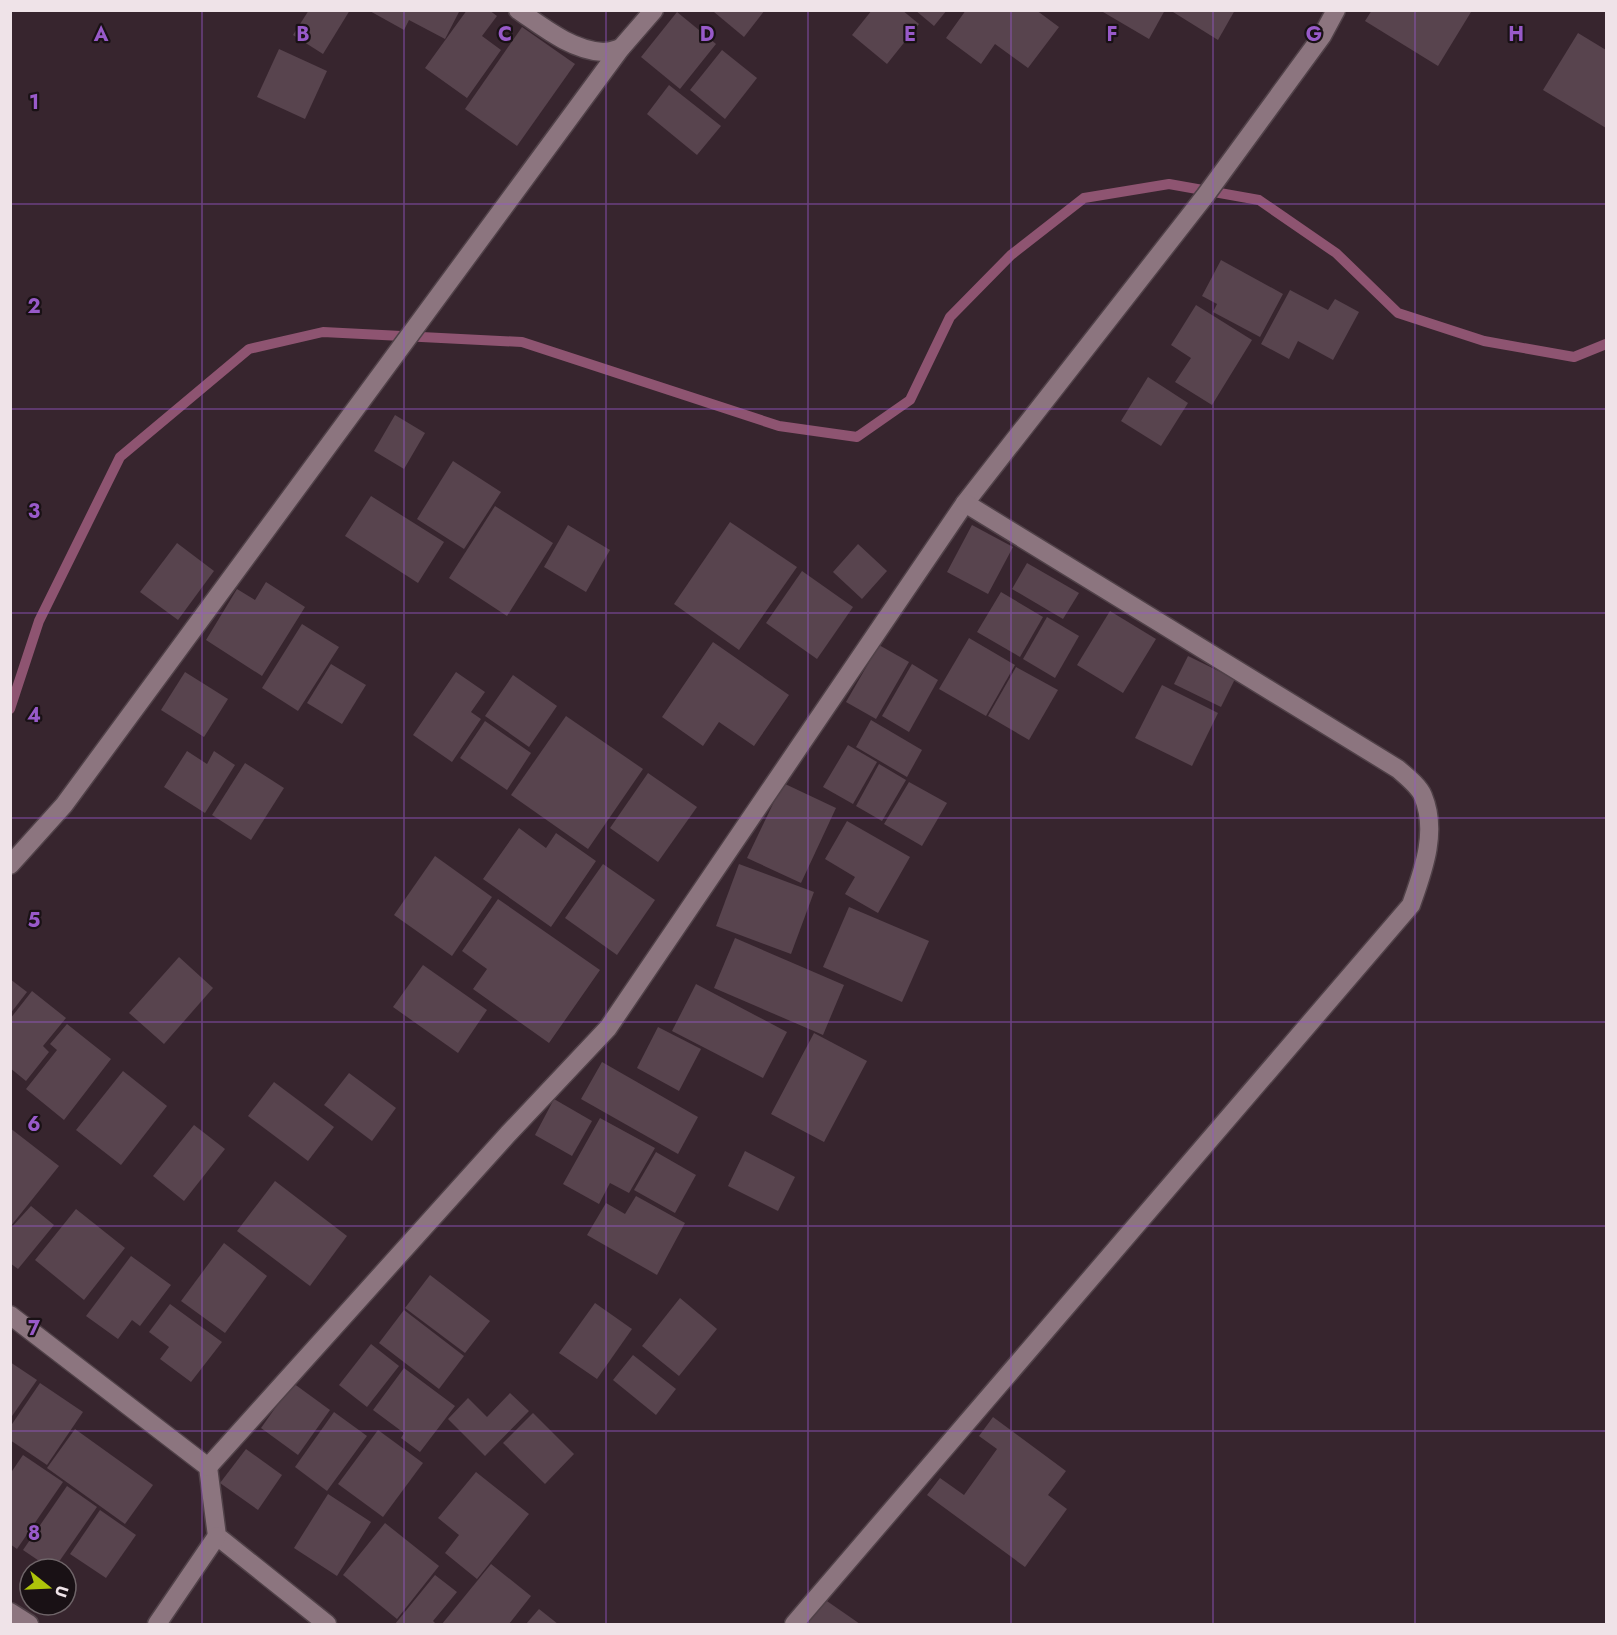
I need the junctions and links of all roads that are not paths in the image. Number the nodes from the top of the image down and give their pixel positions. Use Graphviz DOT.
graph roads {
  1 [pos="518,10"];
  2 [pos="654,10"];
  3 [pos="1336,10"];
  4 [pos="621,48"];
  5 [pos="965,503"];
  6 [pos="10,865"];
  7 [pos="10,1315"];
  8 [pos="208,1467"];
  9 [pos="217,1536"];
  10 [pos="10,1612"];
  11 [pos="29,1624"];
  12 [pos="157,1624"];
  13 [pos="327,1624"];
  14 [pos="794,1624"];
  1 -- 4 [label="street"];
  2 -- 4 [label="street"];
  3 -- 5 [label="street"];
  4 -- 6 [label="street"];
  5 -- 8 [label="street"];
  5 -- 14 [label="street"];
  7 -- 8 [label="street"];
  8 -- 9 [label="street"];
  9 -- 12 [label="street"];
  9 -- 13 [label="street"];
  10 -- 11 [label="street"];
}
